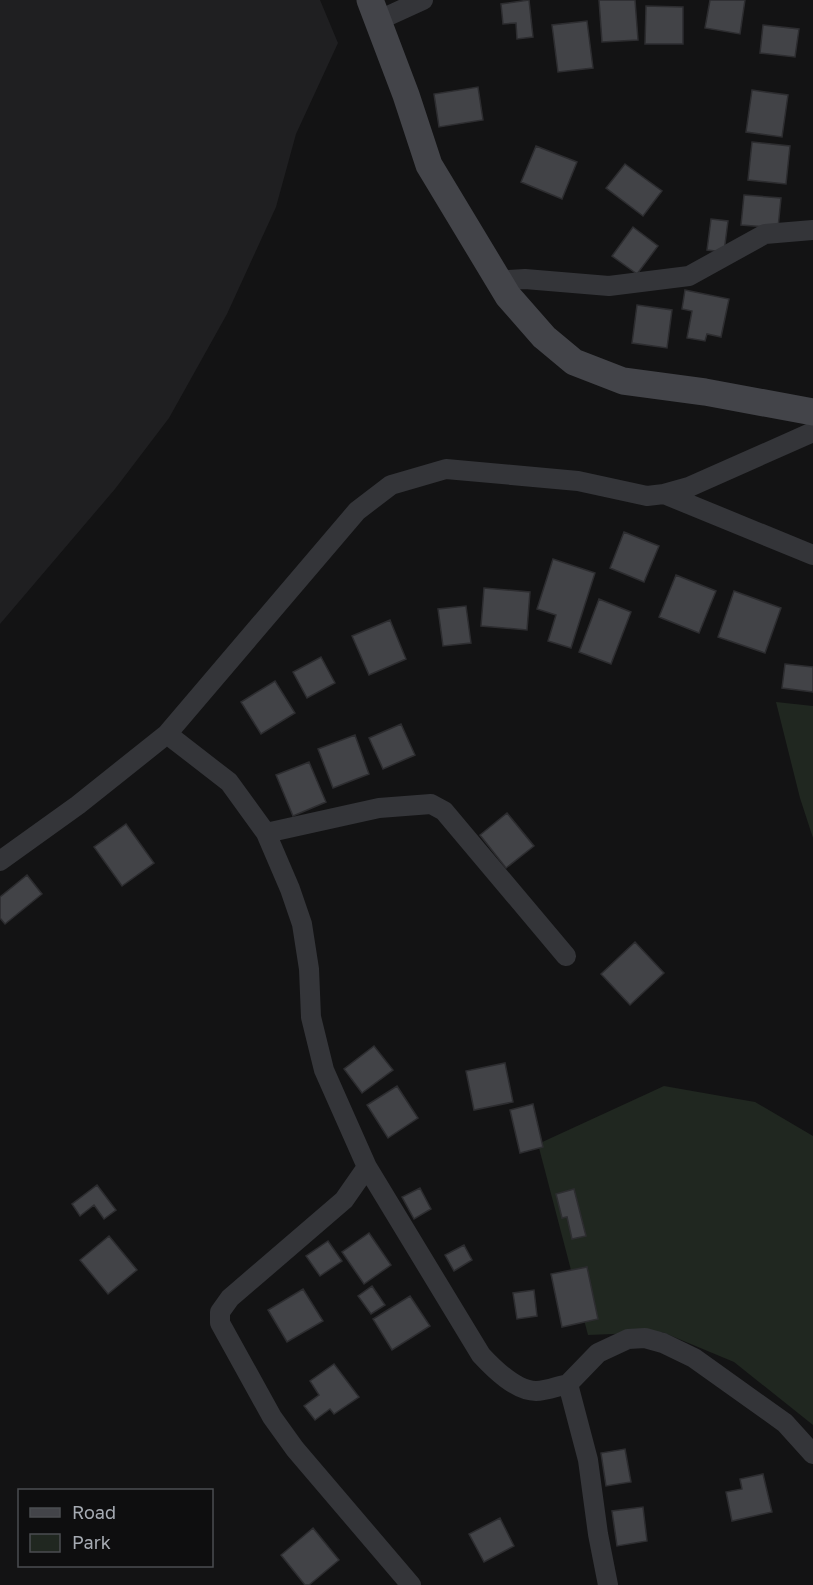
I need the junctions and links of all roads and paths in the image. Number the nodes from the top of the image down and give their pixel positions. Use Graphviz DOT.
graph roads {
  1 [pos="423,0"];
  2 [pos="373,10"];
  3 [pos="813,230"];
  4 [pos="500,284"];
  5 [pos="813,412"];
  6 [pos="813,432"];
  7 [pos="664,494"];
  8 [pos="813,555"];
  9 [pos="167,734"];
  10 [pos="266,833"];
  11 [pos="0,861"];
  12 [pos="566,956"];
  13 [pos="368,1167"];
  14 [pos="568,1384"];
  15 [pos="813,1454"];
  16 [pos="411,1585"];
  17 [pos="608,1585"];
  1 -- 2 [label="street"];
  2 -- 4 [label="street"];
  3 -- 4 [label="street"];
  4 -- 5 [label="street"];
  6 -- 7 [label="street"];
  7 -- 8 [label="street"];
  7 -- 9 [label="street"];
  9 -- 10 [label="street"];
  9 -- 11 [label="street"];
  10 -- 12 [label="street"];
  10 -- 13 [label="street"];
  13 -- 14 [label="street"];
  13 -- 16 [label="street"];
  14 -- 15 [label="street"];
  14 -- 17 [label="street"];
}
